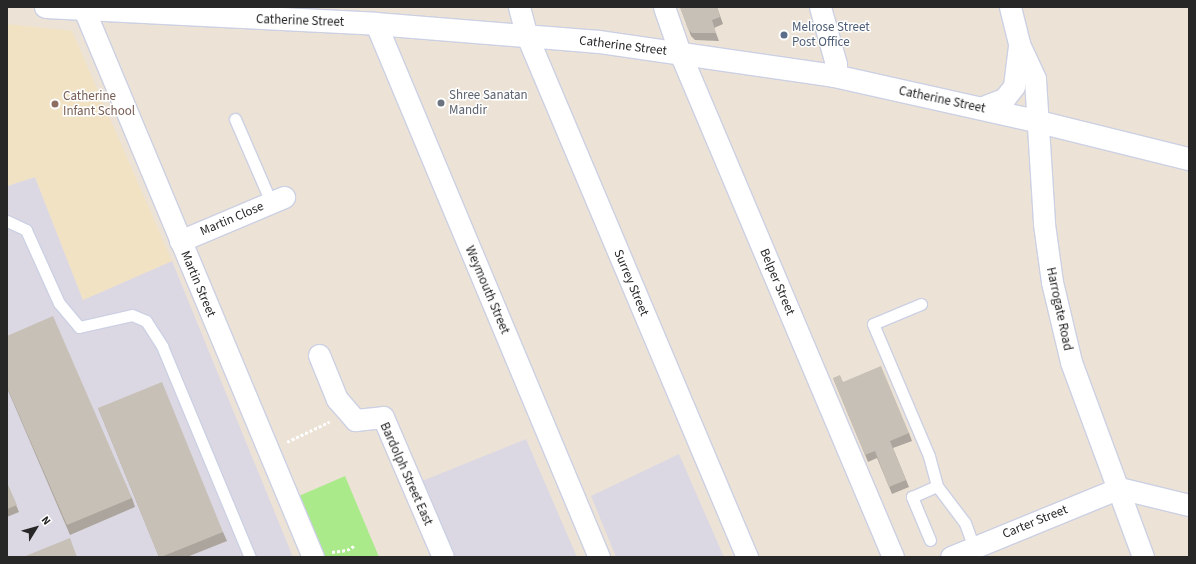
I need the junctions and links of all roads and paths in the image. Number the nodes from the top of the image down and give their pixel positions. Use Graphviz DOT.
graph roads {
  1 [pos="46,7"];
  2 [pos="519,7"];
  3 [pos="664,7"];
  4 [pos="820,7"];
  5 [pos="1010,7"];
  6 [pos="83,9"];
  7 [pos="225,12"];
  8 [pos="376,24"];
  9 [pos="527,36"];
  10 [pos="1019,44"];
  11 [pos="680,53"];
  12 [pos="834,76"];
  13 [pos="980,108"];
  14 [pos="235,119"];
  15 [pos="1035,121"];
  16 [pos="1189,159"];
  17 [pos="278,199"];
  18 [pos="7,221"];
  19 [pos="180,241"];
  20 [pos="921,304"];
  21 [pos="319,355"];
  22 [pos="348,412"];
  23 [pos="268,451"];
  24 [pos="937,486"];
  25 [pos="1119,488"];
  26 [pos="1189,505"];
  27 [pos="930,540"];
  28 [pos="354,546"];
  29 [pos="974,548"];
  30 [pos="320,556"];
  31 [pos="250,557"];
  32 [pos="443,557"];
  33 [pos="599,557"];
  34 [pos="747,557"];
  35 [pos="893,557"];
  36 [pos="952,557"];
  37 [pos="1143,557"];
  1 -- 6 [label="street, Catherine Street"];
  2 -- 9 [label="street, Surrey Street"];
  3 -- 11 [label="street, Belper Street"];
  4 -- 12 [label="street"];
  5 -- 10 [label="street"];
  6 -- 7 [label="street, Catherine Street"];
  6 -- 19 [label="street, Martin Street"];
  7 -- 8 [label="street, Catherine Street"];
  8 -- 9 [label="street, Catherine Street"];
  8 -- 33 [label="street, Weymouth Street"];
  9 -- 11 [label="street, Catherine Street"];
  9 -- 34 [label="street, Surrey Street"];
  10 -- 13 [label="street"];
  10 -- 15 [label="street, Harrogate Road"];
  11 -- 12 [label="street, Catherine Street"];
  11 -- 35 [label="street, Belper Street"];
  12 -- 13 [label="street, Catherine Street"];
  13 -- 15 [label="street, Catherine Street"];
  14 -- 17 [label="lane"];
  15 -- 16 [label="street, Catherine Street"];
  15 -- 25 [label="street, Harrogate Road"];
  17 -- 19 [label="street, Martin Close"];
  18 -- 31 [label="lane"];
  19 -- 23 [label="street, Martin Street"];
  20 -- 24 [label="lane"];
  21 -- 22 [label="street"];
  22 -- 23 [label="path"];
  22 -- 32 [label="street, Bardolph Street East"];
  23 -- 30 [label="street, Martin Street"];
  24 -- 27 [label="lane"];
  24 -- 29 [label="lane"];
  25 -- 26 [label="street"];
  25 -- 29 [label="street, Carter Street"];
  25 -- 37 [label="street, Harrogate Road"];
  28 -- 30 [label="path"];
  29 -- 36 [label="street, Carter Street"];
}
